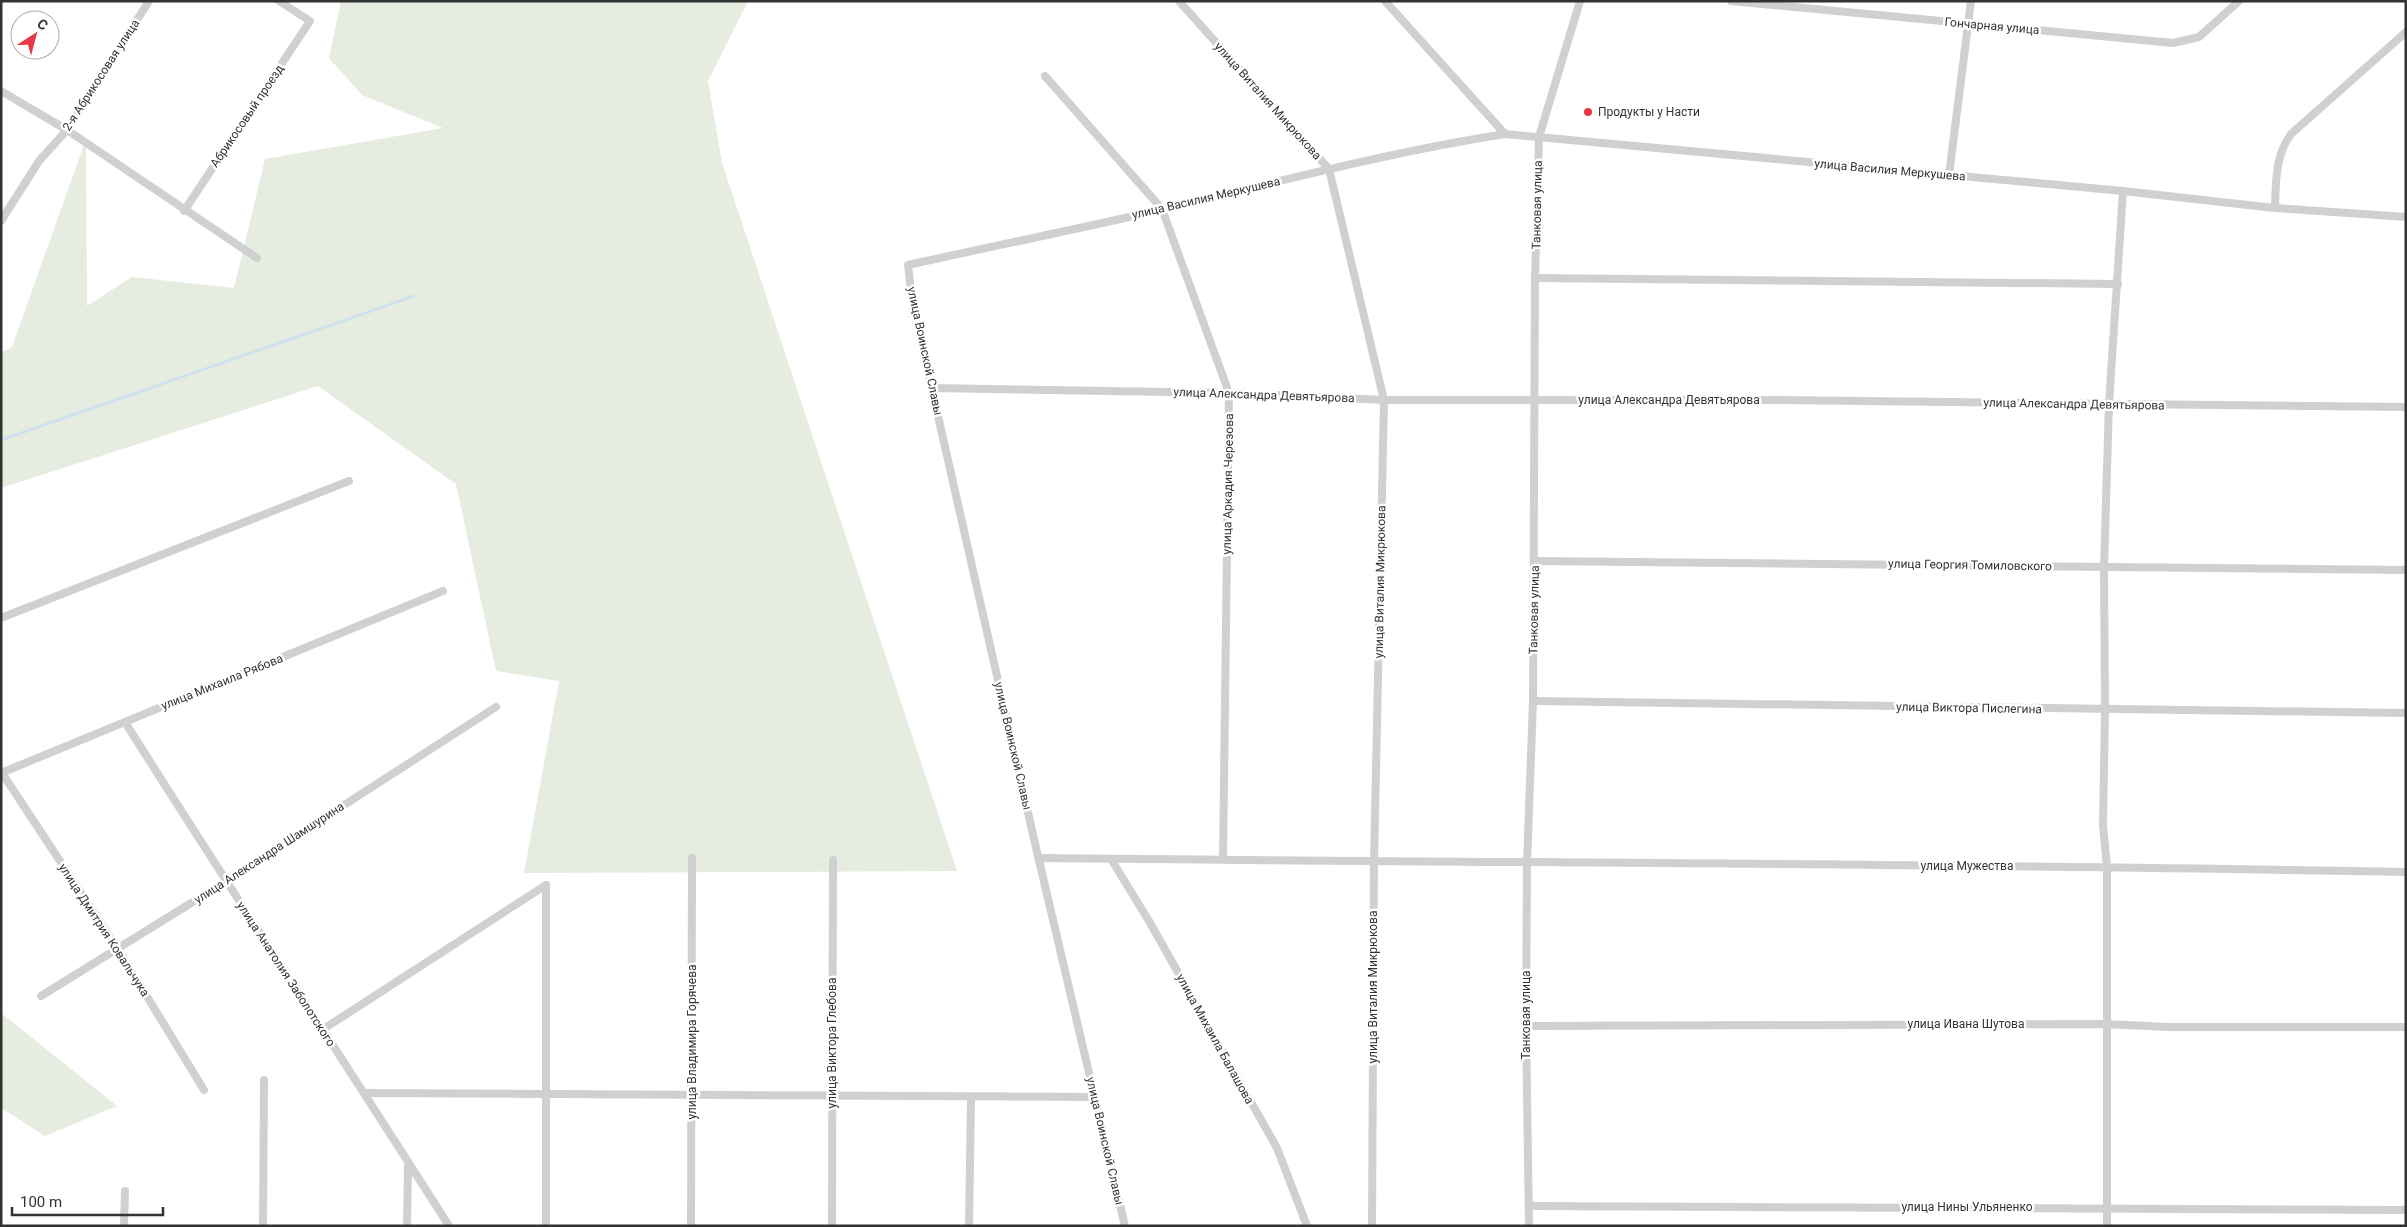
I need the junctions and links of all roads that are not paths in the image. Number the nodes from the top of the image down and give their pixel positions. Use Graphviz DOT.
graph roads {
  1 [pos="149,1"];
  2 [pos="279,1"];
  3 [pos="1179,1"];
  4 [pos="1385,1"];
  5 [pos="1731,1"];
  6 [pos="1971,1"];
  7 [pos="2239,1"];
  8 [pos="1578,3"];
  9 [pos="1968,23"];
  10 [pos="2406,32"];
  11 [pos="1045,76"];
  12 [pos="1,91"];
  13 [pos="67,130"];
  14 [pos="1505,134"];
  15 [pos="1539,137"];
  16 [pos="1329,169"];
  17 [pos="1949,175"];
  18 [pos="2122,191"];
  19 [pos="2275,208"];
  20 [pos="1162,209"];
  21 [pos="184,211"];
  22 [pos="2406,218"];
  23 [pos="1,221"];
  24 [pos="256,258"];
  25 [pos="908,265"];
  26 [pos="1535,278"];
  27 [pos="2118,284"];
  28 [pos="933,388"];
  29 [pos="1229,393"];
  30 [pos="1384,400"];
  31 [pos="1535,401"];
  32 [pos="2109,404"];
  33 [pos="2406,407"];
  34 [pos="349,481"];
  35 [pos="1535,560"];
  36 [pos="2104,567"];
  37 [pos="2406,570"];
  38 [pos="443,591"];
  39 [pos="1,618"];
  40 [pos="1533,701"];
  41 [pos="496,707"];
  42 [pos="2105,710"];
  43 [pos="2406,714"];
  44 [pos="125,722"];
  45 [pos="1,773"];
  46 [pos="692,858"];
  47 [pos="1038,858"];
  48 [pos="1111,858"];
  49 [pos="1223,859"];
  50 [pos="833,860"];
  51 [pos="1374,862"];
  52 [pos="1528,864"];
  53 [pos="2107,866"];
  54 [pos="2406,872"];
  55 [pos="225,882"];
  56 [pos="118,948"];
  57 [pos="41,996"];
  58 [pos="2106,1024"];
  59 [pos="1526,1026"];
  60 [pos="2406,1027"];
  61 [pos="322,1030"];
  62 [pos="264,1080"];
  63 [pos="204,1090"];
  64 [pos="365,1093"];
  65 [pos="545,1095"];
  66 [pos="832,1095"];
  67 [pos="692,1096"];
  68 [pos="1095,1097"];
  69 [pos="971,1098"];
  70 [pos="408,1161"];
  71 [pos="125,1192"];
  72 [pos="1529,1206"];
  73 [pos="2107,1208"];
  74 [pos="2406,1210"];
  75 [pos="124,1226"];
  76 [pos="263,1226"];
  77 [pos="407,1226"];
  78 [pos="449,1226"];
  79 [pos="546,1226"];
  80 [pos="691,1226"];
  81 [pos="832,1226"];
  82 [pos="969,1226"];
  83 [pos="1125,1226"];
  84 [pos="1307,1226"];
  85 [pos="1372,1226"];
  86 [pos="1529,1226"];
  87 [pos="2107,1226"];
  1 -- 13 [label="street, 2-я Абрикосовая улица"];
  2 -- 21 [label="street, Абрикосовый проезд"];
  3 -- 16 [label="street, улица Виталия Микрюкова"];
  4 -- 14 [label="street"];
  5 -- 9 [label="street, Гончарная улица"];
  6 -- 9 [label="street"];
  7 -- 9 [label="street, Гончарная улица"];
  8 -- 15 [label="street, Танковая улица"];
  9 -- 17 [label="street"];
  10 -- 19 [label="street"];
  11 -- 20 [label="street, улица Аркадия Черезова"];
  12 -- 13 [label="street"];
  13 -- 21 [label="street"];
  13 -- 23 [label="street, 2-я Абрикосовая улица"];
  14 -- 15 [label="street, улица Василия Меркушева"];
  14 -- 16 [label="street, улица Василия Меркушева"];
  15 -- 17 [label="street, улица Василия Меркушева"];
  15 -- 26 [label="street, Танковая улица"];
  16 -- 20 [label="street, улица Василия Меркушева"];
  16 -- 30 [label="street, улица Виталия Микрюкова"];
  17 -- 18 [label="street, улица Василия Меркушева"];
  18 -- 19 [label="street, улица Василия Меркушева"];
  18 -- 27 [label="street"];
  19 -- 22 [label="street, улица Василия Меркушева"];
  20 -- 25 [label="street, улица Василия Меркушева"];
  20 -- 29 [label="street, улица Аркадия Черезова"];
  21 -- 24 [label="street"];
  25 -- 28 [label="street, улица Воинской Славы"];
  26 -- 27 [label="street"];
  26 -- 31 [label="street, Танковая улица"];
  27 -- 32 [label="street"];
  28 -- 29 [label="street, улица Александра Девятьярова"];
  28 -- 47 [label="street, улица Воинской Славы"];
  29 -- 30 [label="street, улица Александра Девятьярова"];
  29 -- 49 [label="street, улица Аркадия Черезова"];
  30 -- 31 [label="street, улица Александра Девятьярова"];
  30 -- 51 [label="street, улица Виталия Микрюкова"];
  31 -- 32 [label="street, улица Александра Девятьярова"];
  31 -- 35 [label="street, Танковая улица"];
  32 -- 33 [label="street, улица Александра Девятьярова"];
  32 -- 36 [label="street"];
  34 -- 39 [label="street"];
  35 -- 36 [label="street, улица Георгия Томиловского"];
  35 -- 40 [label="street, Танковая улица"];
  36 -- 37 [label="street, улица Георгия Томиловского"];
  36 -- 42 [label="street"];
  38 -- 44 [label="street, улица Михаила Рябова"];
  40 -- 42 [label="street, улица Виктора Пислегина"];
  40 -- 52 [label="street, Танковая улица"];
  41 -- 55 [label="street, улица Александра Шамшурина"];
  42 -- 43 [label="street, улица Виктора Пислегина"];
  42 -- 53 [label="street"];
  44 -- 45 [label="street, улица Михаила Рябова"];
  44 -- 55 [label="street, улица Анатолия Заболотского"];
  45 -- 56 [label="street, улица Дмитрия Ковальчука"];
  46 -- 67 [label="street, улица Владимира Горячева"];
  47 -- 48 [label="street, улица Мужества"];
  47 -- 68 [label="street, улица Воинской Славы"];
  48 -- 49 [label="street, улица Мужества"];
  48 -- 84 [label="street, улица Михаила Балашова"];
  49 -- 51 [label="street, улица Мужества"];
  50 -- 66 [label="street, улица Виктора Глебова"];
  51 -- 52 [label="street, улица Мужества"];
  51 -- 85 [label="street, улица Виталия Микрюкова"];
  52 -- 53 [label="street, улица Мужества"];
  52 -- 59 [label="street, Танковая улица"];
  53 -- 54 [label="street, улица Мужества"];
  53 -- 58 [label="street"];
  55 -- 56 [label="street, улица Александра Шамшурина"];
  55 -- 61 [label="street, улица Анатолия Заболотского"];
  56 -- 57 [label="street, улица Александра Шамшурина"];
  56 -- 63 [label="street, улица Дмитрия Ковальчука"];
  58 -- 59 [label="street, улица Ивана Шутова"];
  58 -- 60 [label="street, улица Ивана Шутова"];
  58 -- 73 [label="street"];
  59 -- 72 [label="street, Танковая улица"];
  61 -- 64 [label="street, улица Анатолия Заболотского"];
  61 -- 65 [label="street"];
  62 -- 76 [label="street"];
  64 -- 65 [label="street"];
  64 -- 70 [label="street, улица Анатолия Заболотского"];
  65 -- 67 [label="street"];
  65 -- 79 [label="street"];
  66 -- 67 [label="street"];
  66 -- 69 [label="street"];
  66 -- 81 [label="street, улица Виктора Глебова"];
  67 -- 80 [label="street, улица Владимира Горячева"];
  68 -- 69 [label="street"];
  68 -- 83 [label="street, улица Воинской Славы"];
  69 -- 82 [label="street"];
  70 -- 77 [label="street"];
  70 -- 78 [label="street, улица Анатолия Заболотского"];
  71 -- 75 [label="street"];
  72 -- 73 [label="street, улица Нины Ульяненко"];
  72 -- 86 [label="street, Танковая улица"];
  73 -- 74 [label="street, улица Нины Ульяненко"];
  73 -- 87 [label="street"];
}
